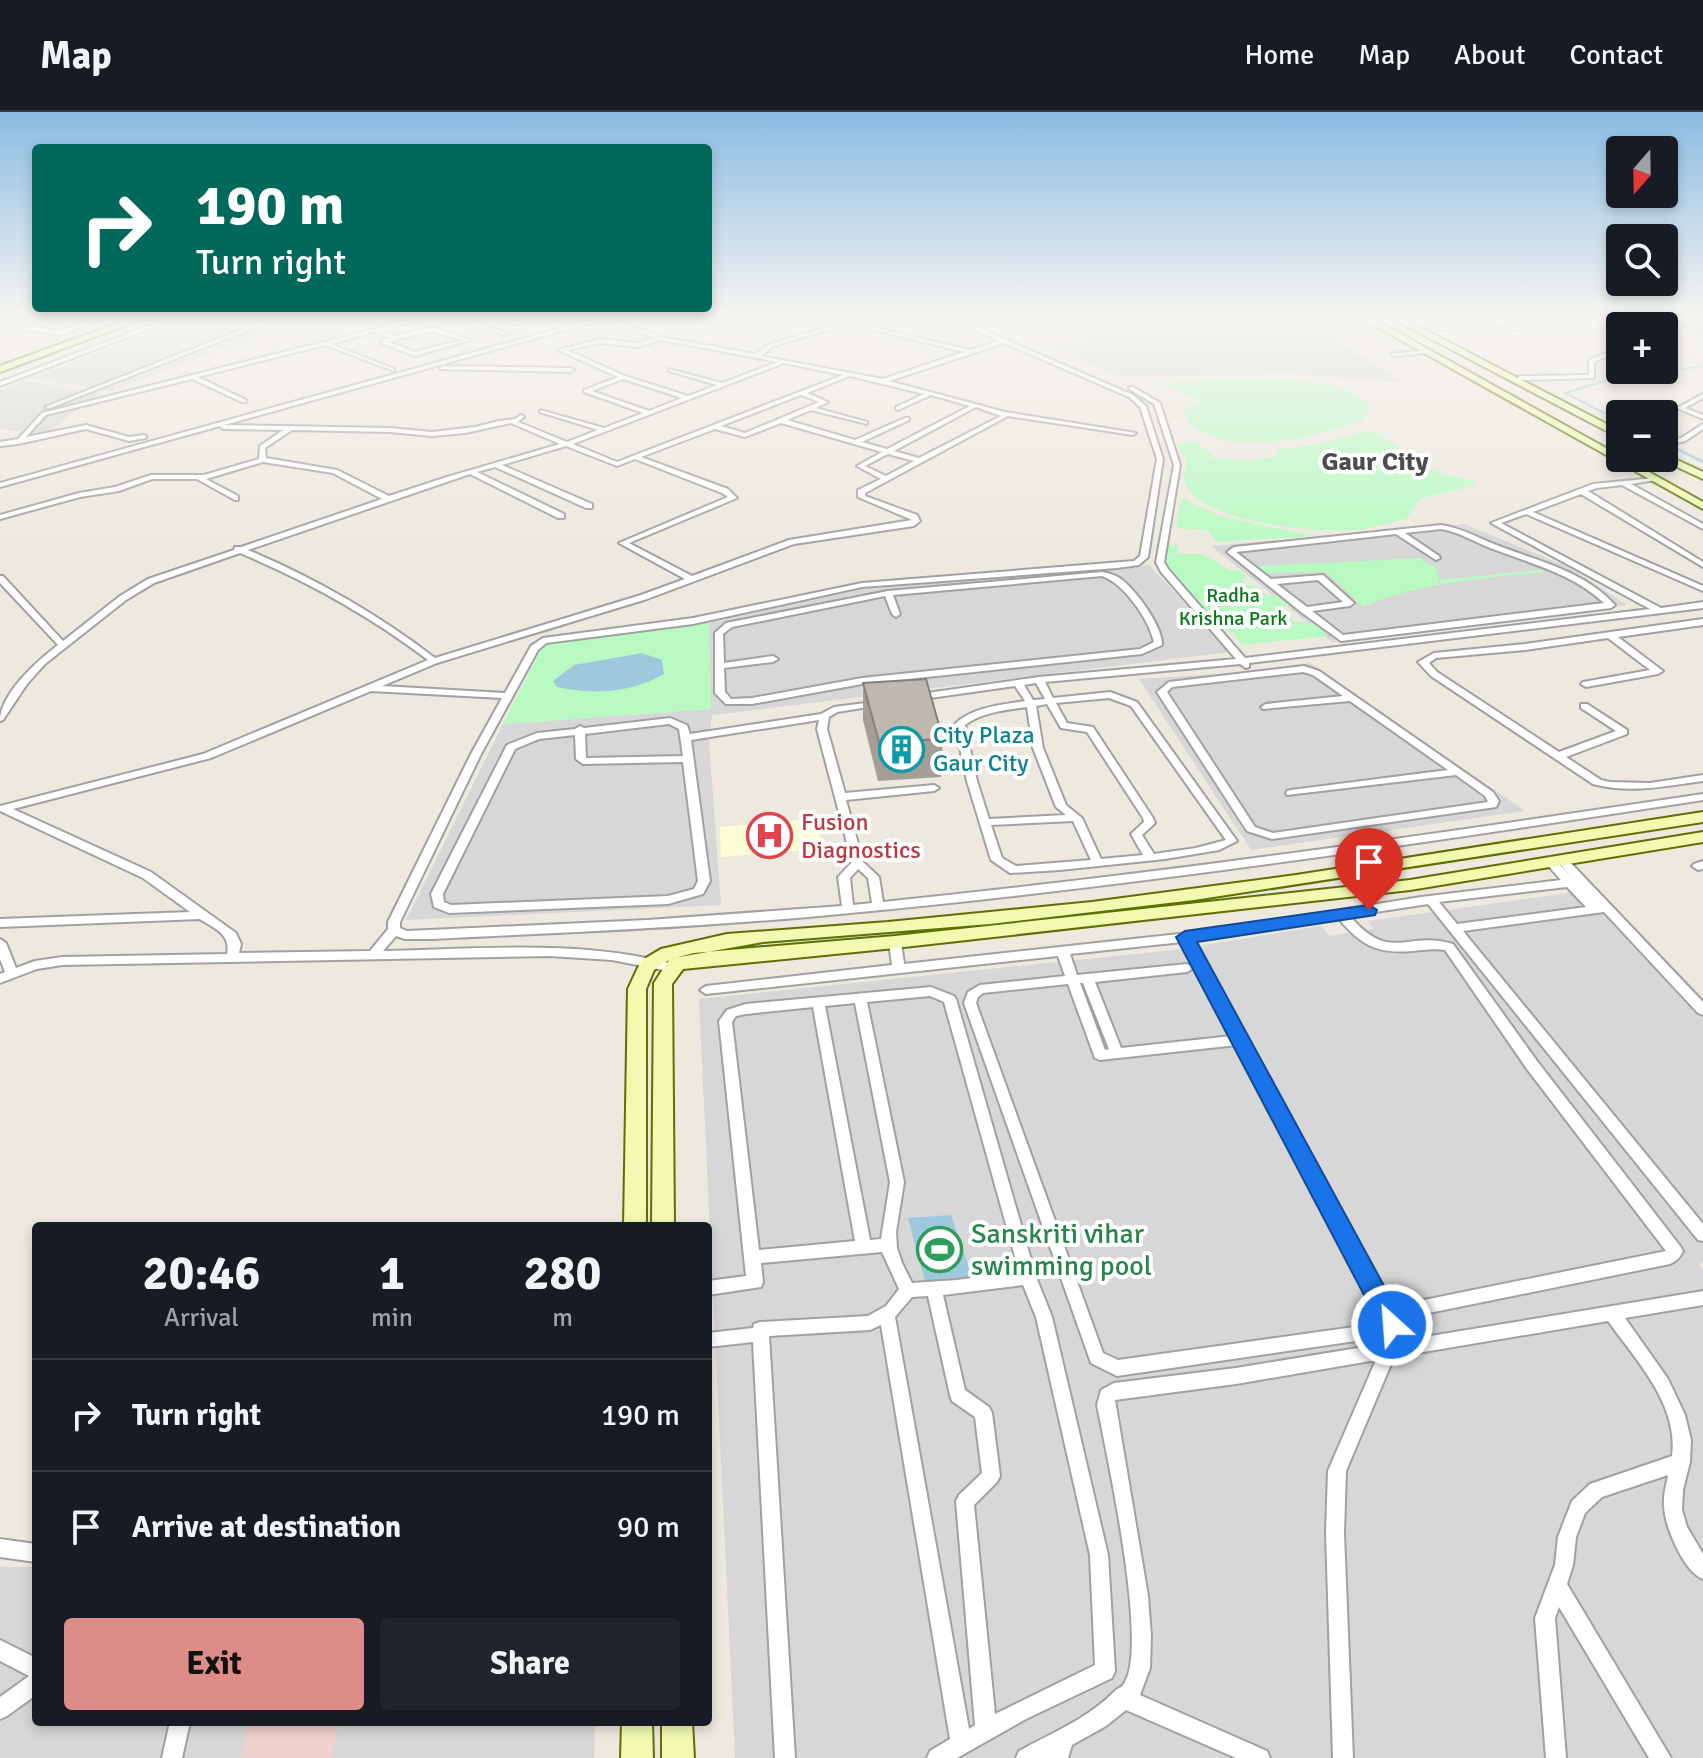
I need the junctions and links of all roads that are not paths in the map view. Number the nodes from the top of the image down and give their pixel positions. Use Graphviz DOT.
graph roads {
  1 [pos="76,396"];
  2 [pos="117,396"];
  3 [pos="233,396"];
  4 [pos="297,396"];
  5 [pos="320,396"];
  6 [pos="602,396"];
  7 [pos="680,396"];
  8 [pos="693,396"];
  9 [pos="793,396"];
  10 [pos="809,396"];
  11 [pos="925,396"];
  12 [pos="942,396"];
  13 [pos="1131,396"];
  14 [pos="1144,396"];
  15 [pos="1506,396"];
  16 [pos="1515,396"];
  17 [pos="1542,396"];
  18 [pos="1544,396"];
  19 [pos="1703,396"];
  20 [pos="687,398"];
  21 [pos="1548,399"];
  22 [pos="1522,400"];
  23 [pos="244,401"];
  24 [pos="976,405"];
  25 [pos="810,408"];
  26 [pos="898,408"];
  27 [pos="542,411"];
  28 [pos="649,413"];
  29 [pos="44,414"];
  30 [pos="1004,414"];
  31 [pos="1703,417"];
  32 [pos="907,419"];
  33 [pos="779,420"];
  34 [pos="865,423"];
  35 [pos="208,426"];
  36 [pos="712,426"];
  37 [pos="1606,426"];
  38 [pos="1702,427"];
  39 [pos="291,428"];
  40 [pos="604,430"];
  41 [pos="1133,433"];
  42 [pos="1606,441"];
  43 [pos="1678,441"];
  44 [pos="18,442"];
  45 [pos="856,442"];
  46 [pos="570,443"];
  47 [pos="0,444"];
  48 [pos="887,451"];
  49 [pos="638,458"];
  50 [pos="1678,459"];
  51 [pos="263,460"];
  52 [pos="921,461"];
  53 [pos="1678,462"];
  54 [pos="495,464"];
  55 [pos="1703,469"];
  56 [pos="471,472"];
  57 [pos="1655,472"];
  58 [pos="12,473"];
  59 [pos="0,476"];
  60 [pos="1703,476"];
  61 [pos="198,477"];
  62 [pos="887,479"];
  63 [pos="1653,479"];
  64 [pos="1622,482"];
  65 [pos="0,485"];
  66 [pos="1582,491"];
  67 [pos="235,498"];
  68 [pos="388,499"];
  69 [pos="1702,500"];
  70 [pos="589,506"];
  71 [pos="1527,512"];
  72 [pos="561,516"];
  73 [pos="0,517"];
  74 [pos="1703,527"];
  75 [pos="1397,531"];
  76 [pos="238,549"];
  77 [pos="1436,558"];
  78 [pos="1703,565"];
  79 [pos="0,578"];
  80 [pos="1703,579"];
  81 [pos="693,580"];
  82 [pos="1686,580"];
  83 [pos="1268,582"];
  84 [pos="1703,589"];
  85 [pos="888,593"];
  86 [pos="1703,605"];
  87 [pos="1304,610"];
  88 [pos="1659,610"];
  89 [pos="896,614"];
  90 [pos="1703,622"];
  91 [pos="544,627"];
  92 [pos="1515,627"];
  93 [pos="1490,628"];
  94 [pos="1610,635"];
  95 [pos="543,641"];
  96 [pos="1541,645"];
  97 [pos="63,646"];
  98 [pos="1525,647"];
  99 [pos="773,659"];
  100 [pos="434,661"];
  101 [pos="1245,661"];
  102 [pos="1228,663"];
  103 [pos="719,666"];
  104 [pos="965,670"];
  105 [pos="951,672"];
  106 [pos="1251,675"];
  107 [pos="1238,677"];
  108 [pos="1039,680"];
  109 [pos="1018,683"];
  110 [pos="1586,684"];
  111 [pos="364,687"];
  112 [pos="974,689"];
  113 [pos="961,691"];
  114 [pos="509,696"];
  115 [pos="1352,698"];
  116 [pos="900,699"];
  117 [pos="1050,700"];
  118 [pos="886,701"];
  119 [pos="1031,704"];
  120 [pos="1584,706"];
  121 [pos="1266,707"];
  122 [pos="824,716"];
  123 [pos="0,718"];
  124 [pos="580,729"];
  125 [pos="686,738"];
  126 [pos="1558,756"];
  127 [pos="687,759"];
  128 [pos="1458,772"];
  129 [pos="1703,778"];
  130 [pos="934,788"];
  131 [pos="1291,793"];
  132 [pos="840,797"];
  133 [pos="1703,797"];
  134 [pos="2,807"];
  135 [pos="1703,817"];
  136 [pos="1077,818"];
  137 [pos="985,822"];
  138 [pos="1703,837"];
  139 [pos="1150,857"];
  140 [pos="1556,860"];
  141 [pos="1097,862"];
  142 [pos="858,863"];
  143 [pos="1576,882"];
  144 [pos="1431,900"];
  145 [pos="878,907"];
  146 [pos="1602,909"];
  147 [pos="848,910"];
  148 [pos="203,915"];
  149 [pos="1342,915"];
  150 [pos="735,918"];
  151 [pos="0,923"];
  152 [pos="1455,928"];
  153 [pos="394,930"];
  154 [pos="1185,937"];
  155 [pos="895,942"];
  156 [pos="0,943"];
  157 [pos="729,948"];
  158 [pos="1063,953"];
  159 [pos="373,955"];
  160 [pos="232,959"];
  161 [pos="651,961"];
  162 [pos="673,968"];
  163 [pos="1187,968"];
  164 [pos="1039,969"];
  165 [pos="899,970"];
  166 [pos="6,976"];
  167 [pos="1080,978"];
  168 [pos="706,990"];
  169 [pos="860,998"];
  170 [pos="818,1002"];
  171 [pos="1703,1010"];
  172 [pos="1241,1040"];
  173 [pos="635,1222"];
  174 [pos="663,1222"];
  175 [pos="1703,1235"];
  176 [pos="889,1245"];
  177 [pos="864,1248"];
  178 [pos="752,1257"];
  179 [pos="1028,1277"];
  180 [pos="712,1287"];
  181 [pos="934,1288"];
  182 [pos="908,1290"];
  183 [pos="1703,1298"];
  184 [pos="1424,1307"];
  185 [pos="1612,1313"];
  186 [pos="887,1315"];
  187 [pos="761,1334"];
  188 [pos="712,1340"];
  189 [pos="1389,1350"];
  190 [pos="1681,1462"];
  191 [pos="0,1548"];
  192 [pos="32,1552"];
  193 [pos="1703,1570"];
  194 [pos="1556,1584"];
  195 [pos="0,1650"];
  196 [pos="32,1667"];
  197 [pos="32,1686"];
  198 [pos="1122,1698"];
  199 [pos="0,1709"];
  200 [pos="179,1726"];
  201 [pos="637,1726"];
  202 [pos="677,1726"];
  203 [pos="986,1730"];
  204 [pos="1064,1737"];
  205 [pos="961,1744"];
  206 [pos="172,1758"];
  207 [pos="637,1758"];
  208 [pos="678,1758"];
  209 [pos="785,1758"];
  210 [pos="937,1758"];
  211 [pos="1026,1758"];
  212 [pos="1058,1758"];
  213 [pos="1260,1758"];
  214 [pos="1343,1758"];
  215 [pos="1556,1758"];
  216 [pos="1661,1758"];
  1 -- 29 [label="street"];
  2 -- 29 [label="street"];
  3 -- 23 [label="street"];
  4 -- 44 [label="street"];
  5 -- 35 [label="street"];
  6 -- 28 [label="street"];
  7 -- 20 [label="street"];
  8 -- 20 [label="street"];
  9 -- 36 [label="street"];
  10 -- 25 [label="street"];
  11 -- 26 [label="street"];
  12 -- 24 [label="street"];
  13 -- 95 [label="street"];
  14 -- 101 [label="street"];
  15 -- 22 [label="street"];
  16 -- 22 [label="street"];
  17 -- 21 [label="street"];
  18 -- 21 [label="street"];
  19 -- 31 [label="street"];
  20 -- 28 [label="street"];
  21 -- 22 [label="street"];
  21 -- 37 [label="street"];
  21 -- 42 [label="street"];
  22 -- 63 [label="street"];
  24 -- 30 [label="street"];
  24 -- 48 [label="street"];
  25 -- 33 [label="street"];
  25 -- 34 [label="street"];
  27 -- 40 [label="street"];
  28 -- 40 [label="street"];
  29 -- 44 [label="street"];
  30 -- 41 [label="street"];
  30 -- 52 [label="street"];
  32 -- 45 [label="street"];
  33 -- 36 [label="street"];
  33 -- 45 [label="street"];
  35 -- 39 [label="street"];
  35 -- 65 [label="street"];
  36 -- 49 [label="street"];
  38 -- 43 [label="street"];
  39 -- 46 [label="street"];
  39 -- 51 [label="street"];
  40 -- 46 [label="street"];
  44 -- 47 [label="street"];
  45 -- 48 [label="street"];
  46 -- 49 [label="street"];
  46 -- 54 [label="street"];
  48 -- 52 [label="street"];
  48 -- 62 [label="street"];
  49 -- 81 [label="street"];
  50 -- 55 [label="street"];
  51 -- 61 [label="street"];
  51 -- 68 [label="street"];
  52 -- 62 [label="street"];
  53 -- 60 [label="street"];
  54 -- 56 [label="street"];
  54 -- 70 [label="street"];
  56 -- 68 [label="street"];
  56 -- 72 [label="street"];
  57 -- 69 [label="street"];
  58 -- 59 [label="street"];
  61 -- 67 [label="street"];
  61 -- 73 [label="street"];
  62 -- 81 [label="street"];
  63 -- 64 [label="street"];
  63 -- 69 [label="street"];
  64 -- 66 [label="street"];
  64 -- 74 [label="street"];
  66 -- 71 [label="street"];
  66 -- 78 [label="street"];
  68 -- 76 [label="street"];
  71 -- 82 [label="street"];
  71 -- 88 [label="street"];
  75 -- 77 [label="street"];
  75 -- 83 [label="street"];
  75 -- 93 [label="street"];
  76 -- 97 [label="street"];
  76 -- 100 [label="street"];
  79 -- 97 [label="street"];
  80 -- 82 [label="street"];
  81 -- 91 [label="street"];
  82 -- 84 [label="street"];
  83 -- 87 [label="street"];
  83 -- 87 [label="street"];
  85 -- 89 [label="street"];
  85 -- 103 [label="street"];
  85 -- 104 [label="street"];
  86 -- 88 [label="street"];
  87 -- 93 [label="street"];
  88 -- 92 [label="street"];
  90 -- 94 [label="street"];
  91 -- 95 [label="street"];
  91 -- 100 [label="street"];
  92 -- 93 [label="street"];
  92 -- 96 [label="street"];
  93 -- 98 [label="street"];
  93 -- 101 [label="street"];
  94 -- 96 [label="street"];
  94 -- 110 [label="street"];
  95 -- 114 [label="street"];
  96 -- 98 [label="street"];
  97 -- 123 [label="street"];
  98 -- 126 [label="street"];
  99 -- 103 [label="street"];
  100 -- 111 [label="street"];
  101 -- 102 [label="street"];
  101 -- 106 [label="street"];
  102 -- 107 [label="street"];
  102 -- 108 [label="street"];
  103 -- 105 [label="street"];
  104 -- 105 [label="street"];
  104 -- 112 [label="street"];
  105 -- 113 [label="street"];
  106 -- 107 [label="street"];
  106 -- 115 [label="street"];
  107 -- 128 [label="street"];
  108 -- 109 [label="street"];
  108 -- 117 [label="street"];
  109 -- 112 [label="street"];
  109 -- 119 [label="street"];
  111 -- 114 [label="street"];
  111 -- 134 [label="street"];
  112 -- 113 [label="street"];
  113 -- 116 [label="street"];
  114 -- 153 [label="street"];
  115 -- 121 [label="street"];
  115 -- 128 [label="street"];
  117 -- 119 [label="street"];
  117 -- 139 [label="street"];
  117 -- 139 [label="street"];
  118 -- 122 [label="street"];
  119 -- 136 [label="street"];
  119 -- 137 [label="street"];
  120 -- 126 [label="street"];
  122 -- 125 [label="street"];
  122 -- 132 [label="street"];
  124 -- 125 [label="street"];
  124 -- 127 [label="street"];
  124 -- 127 [label="street"];
  125 -- 127 [label="street"];
  126 -- 129 [label="street"];
  128 -- 131 [label="street"];
  130 -- 132 [label="street"];
  132 -- 142 [label="street"];
  133 -- 145 [label="street"];
  134 -- 148 [label="street"];
  135 -- 157 [label="street"];
  136 -- 137 [label="street"];
  136 -- 141 [label="street"];
  137 -- 141 [label="street"];
  138 -- 140 [label="street"];
  139 -- 141 [label="street"];
  140 -- 143 [label="street"];
  140 -- 155 [label="street"];
  142 -- 145 [label="street"];
  142 -- 147 [label="street"];
  143 -- 144 [label="street"];
  143 -- 146 [label="street"];
  144 -- 149 [label="street"];
  144 -- 152 [label="street"];
  145 -- 147 [label="street"];
  146 -- 152 [label="street"];
  146 -- 171 [label="street"];
  147 -- 150 [label="street"];
  148 -- 151 [label="street"];
  148 -- 160 [label="street"];
  149 -- 154 [label="street"];
  149 -- 184 [label="street"];
  150 -- 153 [label="street"];
  150 -- 157 [label="street"];
  152 -- 175 [label="street"];
  153 -- 159 [label="street"];
  154 -- 158 [label="street"];
  154 -- 172 [label="street"];
  155 -- 157 [label="street"];
  155 -- 165 [label="street"];
  156 -- 166 [label="street"];
  157 -- 161 [label="street"];
  157 -- 162 [label="street"];
  158 -- 164 [label="street"];
  158 -- 167 [label="street"];
  159 -- 160 [label="street"];
  159 -- 161 [label="street"];
  160 -- 166 [label="street"];
  161 -- 162 [label="street"];
  161 -- 173 [label="street"];
  162 -- 174 [label="street"];
  163 -- 167 [label="street"];
  164 -- 165 [label="street"];
  164 -- 167 [label="street"];
  164 -- 172 [label="street"];
  165 -- 168 [label="street"];
  167 -- 172 [label="street"];
  169 -- 170 [label="street"];
  169 -- 176 [label="street"];
  169 -- 179 [label="street"];
  170 -- 177 [label="street"];
  170 -- 178 [label="street"];
  176 -- 177 [label="street"];
  176 -- 182 [label="street"];
  177 -- 178 [label="street"];
  178 -- 180 [label="street"];
  179 -- 181 [label="street"];
  179 -- 203 [label="street"];
  181 -- 182 [label="street"];
  181 -- 203 [label="street"];
  182 -- 186 [label="street"];
  183 -- 185 [label="street"];
  185 -- 189 [label="street"];
  185 -- 190 [label="street"];
  186 -- 187 [label="street"];
  186 -- 205 [label="street"];
  187 -- 188 [label="street"];
  187 -- 209 [label="street"];
  189 -- 198 [label="street"];
  189 -- 214 [label="street"];
  190 -- 193 [label="street"];
  190 -- 194 [label="street"];
  191 -- 192 [label="street"];
  194 -- 215 [label="street"];
  194 -- 216 [label="street"];
  195 -- 196 [label="street"];
  197 -- 199 [label="street"];
  198 -- 204 [label="street"];
  198 -- 213 [label="street"];
  200 -- 206 [label="street"];
  201 -- 207 [label="street"];
  202 -- 208 [label="street"];
  203 -- 205 [label="street"];
  204 -- 211 [label="street"];
  204 -- 212 [label="street"];
  205 -- 210 [label="street"];
}
